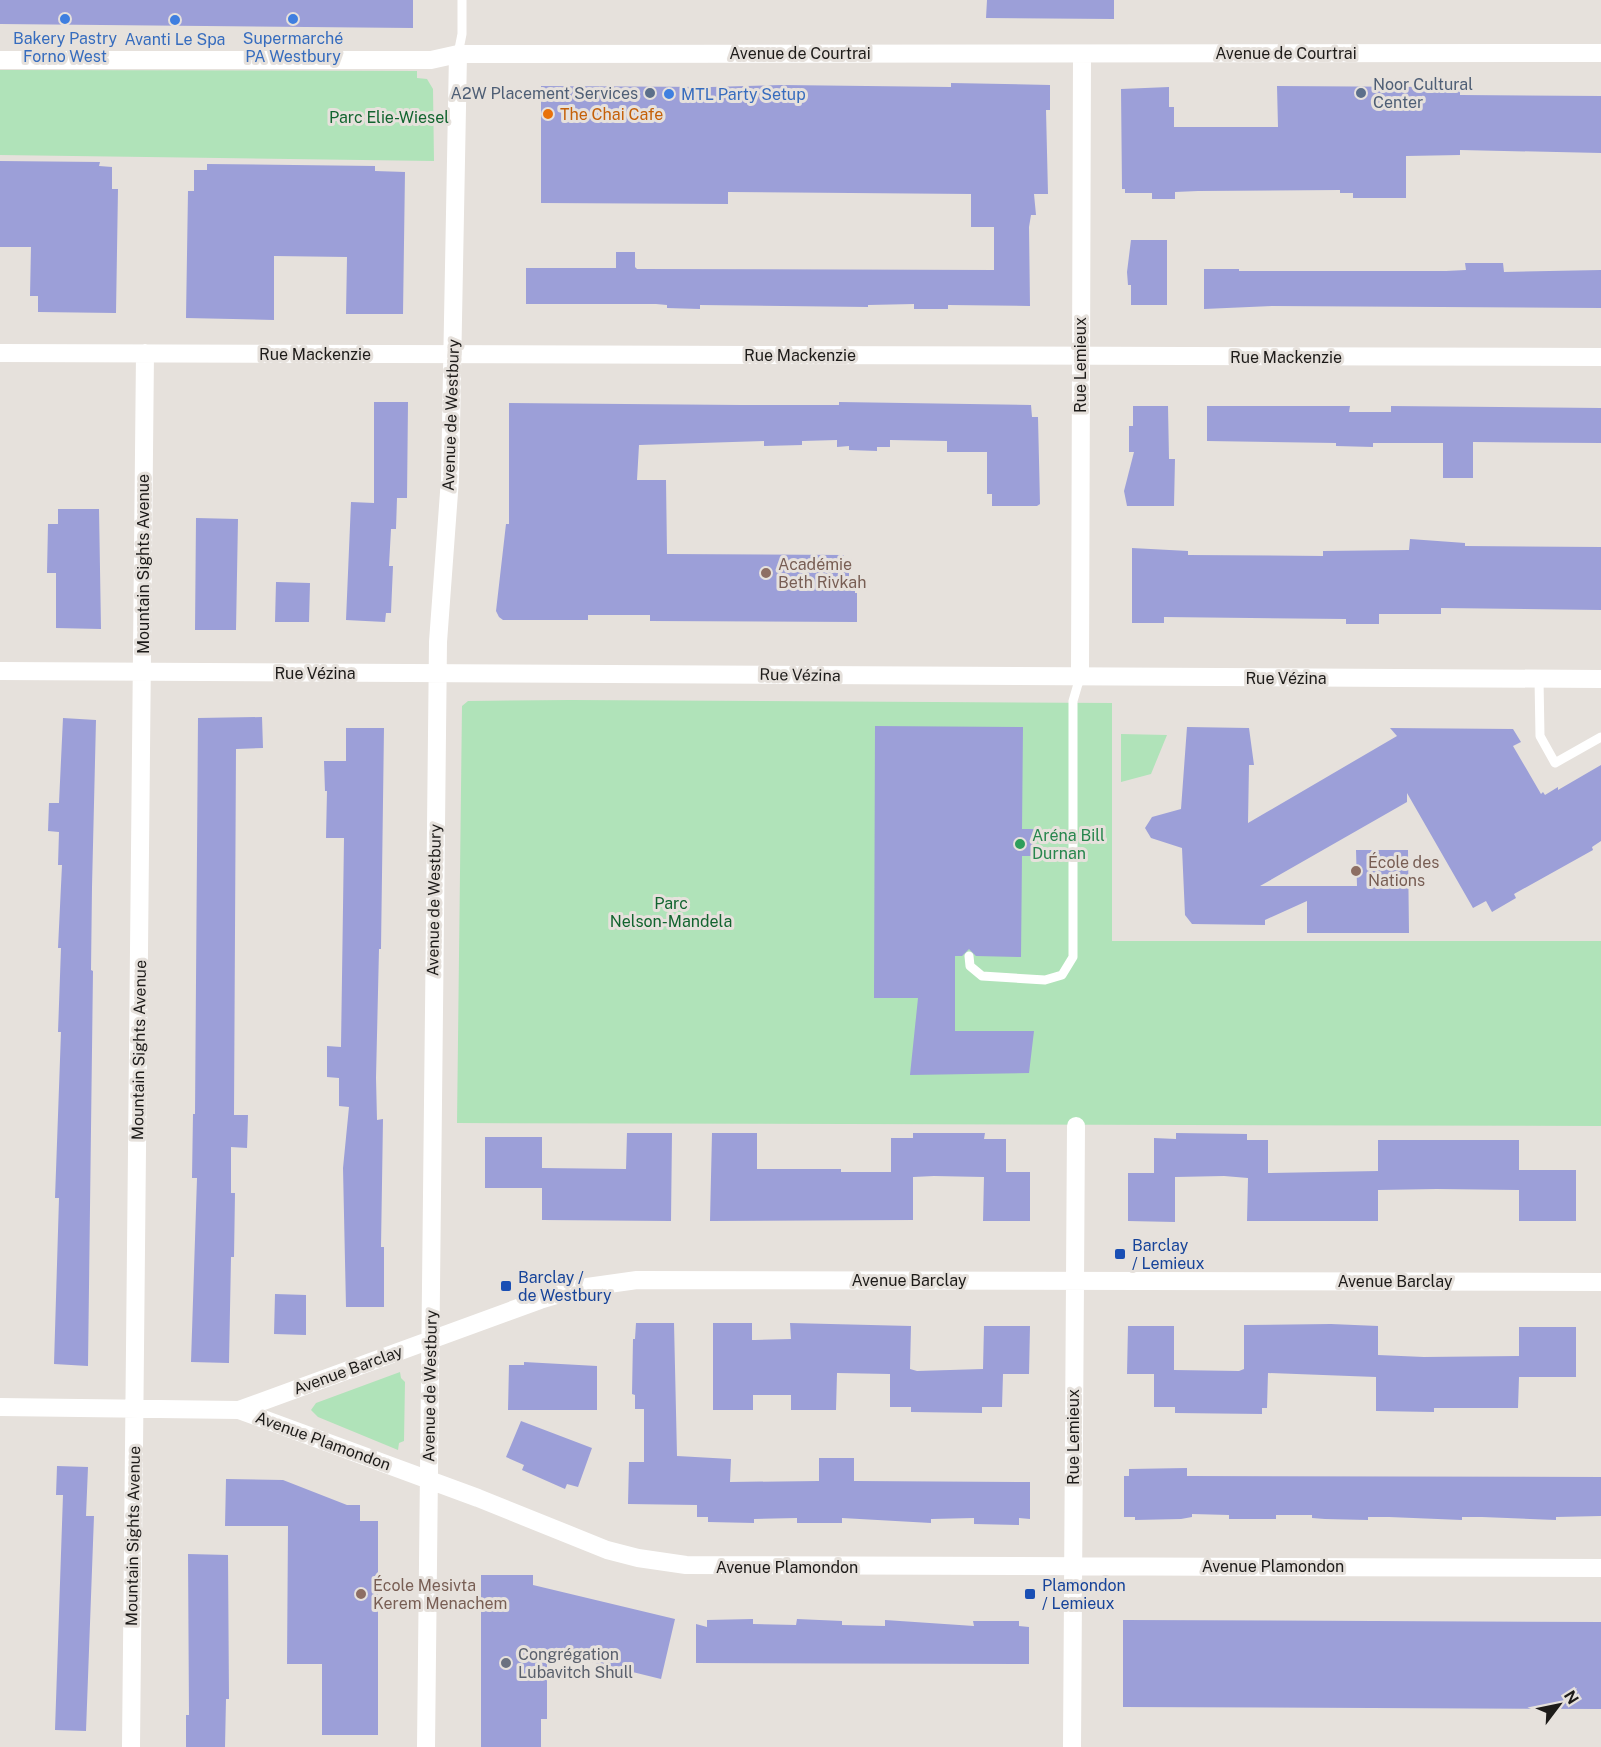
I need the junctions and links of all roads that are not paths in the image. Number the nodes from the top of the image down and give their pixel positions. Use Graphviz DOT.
graph roads {
  1 [pos="462,0"];
  2 [pos="458,54"];
  3 [pos="1082,54"];
  4 [pos="1601,54"];
  5 [pos="0,60"];
  6 [pos="0,353"];
  7 [pos="145,354"];
  8 [pos="453,354"];
  9 [pos="1080,356"];
  10 [pos="1601,357"];
  11 [pos="0,671"];
  12 [pos="142,672"];
  13 [pos="437,674"];
  14 [pos="1080,677"];
  15 [pos="1539,679"];
  16 [pos="1601,679"];
  17 [pos="1601,737"];
  18 [pos="969,956"];
  19 [pos="1076,1126"];
  20 [pos="1073,1280"];
  21 [pos="1601,1282"];
  22 [pos="430,1340"];
  23 [pos="0,1407"];
  24 [pos="134,1409"];
  25 [pos="239,1410"];
  26 [pos="429,1480"];
  27 [pos="1073,1566"];
  28 [pos="1601,1568"];
  29 [pos="131,1747"];
  30 [pos="426,1747"];
  31 [pos="1072,1747"];
  1 -- 2 [label="lane"];
  2 -- 3 [label="street, Avenue de Courtrai"];
  2 -- 5 [label="street, Avenue de Courtrai"];
  2 -- 8 [label="street, Avenue de Westbury"];
  3 -- 4 [label="street, Avenue de Courtrai"];
  3 -- 9 [label="street, Rue Lemieux"];
  6 -- 7 [label="street, Rue Mackenzie"];
  7 -- 8 [label="street, Rue Mackenzie"];
  7 -- 12 [label="street, Mountain Sights Avenue"];
  8 -- 9 [label="street, Rue Mackenzie"];
  8 -- 13 [label="street, Avenue de Westbury"];
  9 -- 10 [label="street, Rue Mackenzie"];
  9 -- 14 [label="street, Rue Lemieux"];
  11 -- 12 [label="street, Rue Vézina"];
  12 -- 13 [label="street, Rue Vézina"];
  12 -- 24 [label="street, Mountain Sights Avenue"];
  13 -- 14 [label="street, Rue Vézina"];
  13 -- 22 [label="street, Avenue de Westbury"];
  14 -- 15 [label="street, Rue Vézina"];
  14 -- 18 [label="lane"];
  15 -- 16 [label="street, Rue Vézina"];
  15 -- 17 [label="lane"];
  19 -- 20 [label="street, Rue Lemieux"];
  20 -- 21 [label="street, Avenue Barclay"];
  20 -- 22 [label="street, Avenue Barclay"];
  20 -- 27 [label="street, Rue Lemieux"];
  22 -- 25 [label="street, Avenue Barclay"];
  22 -- 26 [label="street, Avenue de Westbury"];
  23 -- 24 [label="street, Avenue Plamondon"];
  24 -- 25 [label="street, Avenue Plamondon"];
  24 -- 29 [label="street, Mountain Sights Avenue"];
  25 -- 26 [label="street, Avenue Plamondon"];
  26 -- 27 [label="street, Avenue Plamondon"];
  26 -- 30 [label="street, Avenue de Westbury"];
  27 -- 28 [label="street, Avenue Plamondon"];
  27 -- 31 [label="street, Rue Lemieux"];
}
